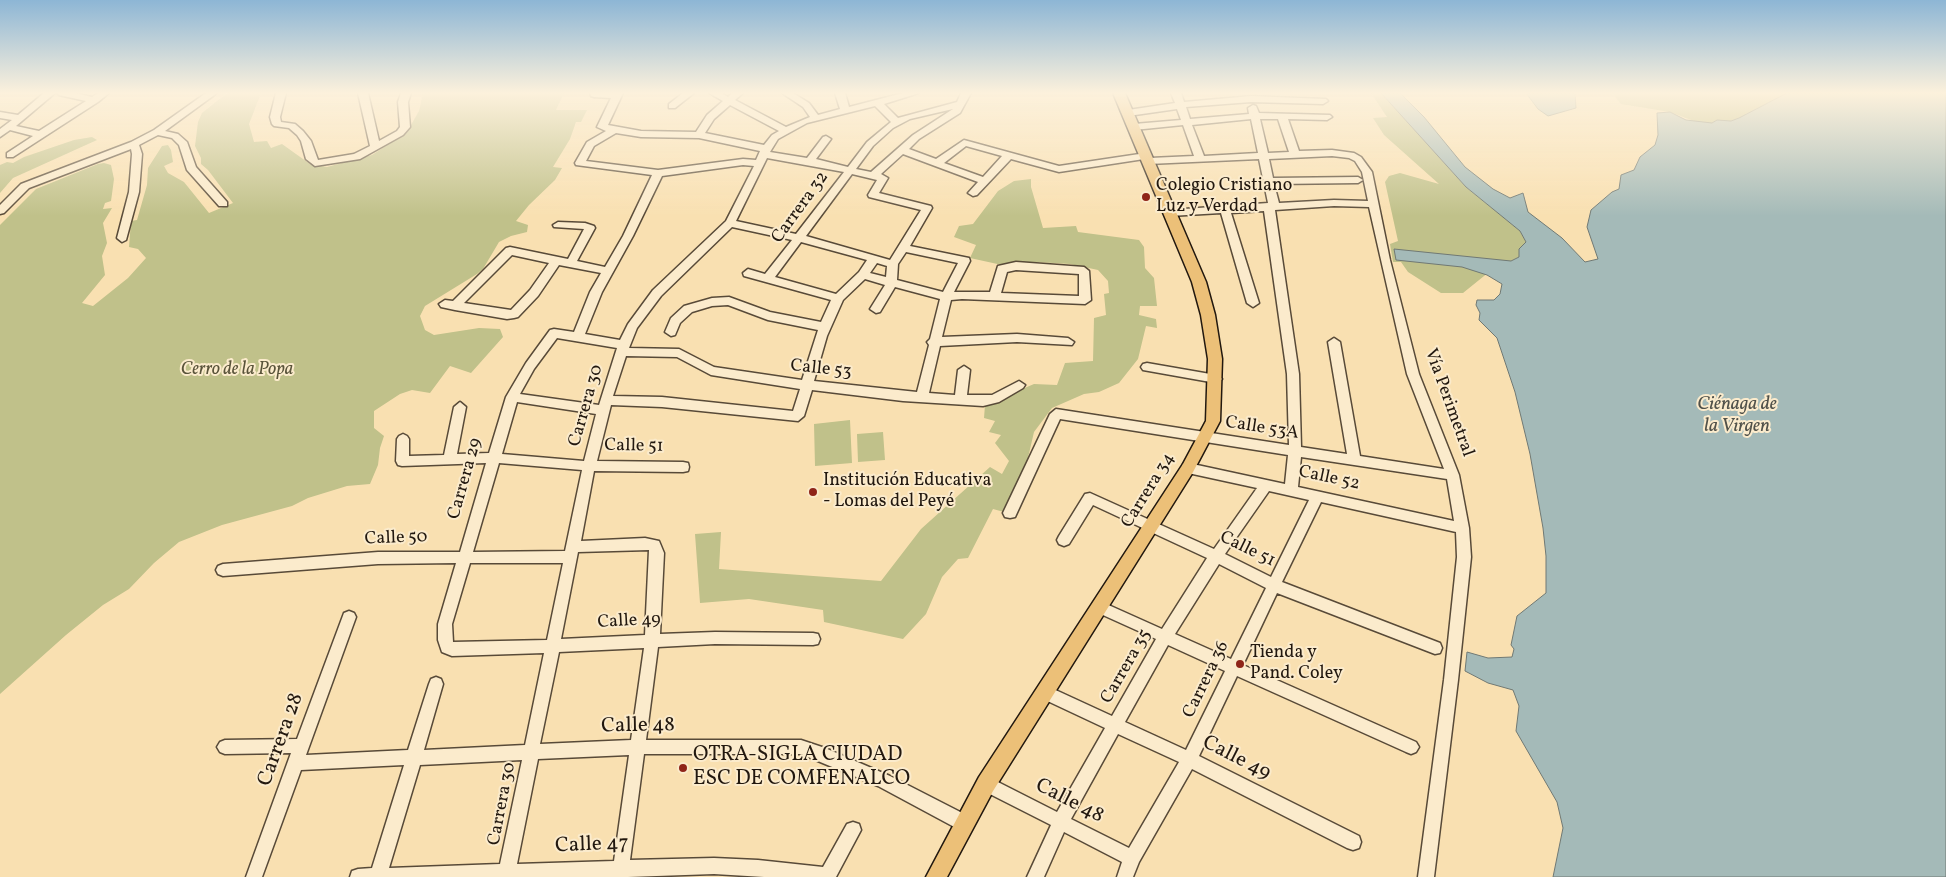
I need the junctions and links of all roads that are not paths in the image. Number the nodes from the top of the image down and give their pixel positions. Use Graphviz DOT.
graph roads {
  1 [pos="39,134"];
  2 [pos="153,134"];
  3 [pos="166,134"];
  4 [pos="301,134"];
  5 [pos="372,134"];
  6 [pos="397,134"];
  7 [pos="608,134"];
  8 [pos="653,134"];
  9 [pos="781,134"];
  10 [pos="882,134"];
  11 [pos="921,134"];
  12 [pos="1137,134"];
  13 [pos="1191,134"];
  14 [pos="1259,134"];
  15 [pos="1288,134"];
  16 [pos="699,135"];
  17 [pos="826,139"];
  18 [pos="134,144"];
  19 [pos="375,148"];
  20 [pos="902,150"];
  21 [pos="1295,154"];
  22 [pos="10,155"];
  23 [pos="763,155"];
  24 [pos="1009,155"];
  25 [pos="1263,155"];
  26 [pos="1200,158"];
  27 [pos="1147,159"];
  28 [pos="810,161"];
  29 [pos="936,164"];
  30 [pos="849,169"];
  31 [pos="658,173"];
  32 [pos="878,177"];
  33 [pos="1358,180"];
  34 [pos="984,181"];
  35 [pos="1268,181"];
  36 [pos="973,193"];
  37 [pos="223,204"];
  38 [pos="1375,204"];
  39 [pos="1272,206"];
  40 [pos="1224,209"];
  41 [pos="0,212"];
  42 [pos="1170,213"];
  43 [pos="730,222"];
  44 [pos="558,225"];
  45 [pos="122,238"];
  46 [pos="801,238"];
  47 [pos="904,248"];
  48 [pos="874,259"];
  49 [pos="557,260"];
  50 [pos="571,263"];
  51 [pos="893,264"];
  52 [pos="608,271"];
  53 [pos="748,273"];
  54 [pos="862,275"];
  55 [pos="769,277"];
  56 [pos="891,284"];
  57 [pos="995,296"];
  58 [pos="946,297"];
  59 [pos="838,298"];
  60 [pos="1253,302"];
  61 [pos="876,309"];
  62 [pos="825,327"];
  63 [pos="671,332"];
  64 [pos="554,333"];
  65 [pos="578,336"];
  66 [pos="933,342"];
  67 [pos="1068,342"];
  68 [pos="1334,342"];
  69 [pos="623,348"];
  70 [pos="1147,367"];
  71 [pos="964,370"];
  72 [pos="1216,379"];
  73 [pos="1020,385"];
  74 [pos="805,386"];
  75 [pos="512,397"];
  76 [pos="922,398"];
  77 [pos="960,401"];
  78 [pos="604,405"];
  79 [pos="460,407"];
  80 [pos="1205,438"];
  81 [pos="403,439"];
  82 [pos="1296,451"];
  83 [pos="450,458"];
  84 [pos="494,458"];
  85 [pos="1354,460"];
  86 [pos="589,466"];
  87 [pos="683,466"];
  88 [pos="1188,468"];
  89 [pos="1453,476"];
  90 [pos="1266,485"];
  91 [pos="1291,490"];
  92 [pos="1317,496"];
  93 [pos="1010,513"];
  94 [pos="1151,526"];
  95 [pos="1462,528"];
  96 [pos="1064,540"];
  97 [pos="572,552"];
  98 [pos="464,556"];
  99 [pos="1216,556"];
  100 [pos="223,570"];
  101 [pos="1274,585"];
  102 [pos="1099,607"];
  103 [pos="349,617"];
  104 [pos="1165,637"];
  105 [pos="813,639"];
  106 [pos="652,641"];
  107 [pos="553,646"];
  108 [pos="448,647"];
  109 [pos="1435,648"];
  110 [pos="1234,668"];
  111 [pos="436,684"];
  112 [pos="1044,692"];
  113 [pos="1116,724"];
  114 [pos="302,746"];
  115 [pos="225,747"];
  116 [pos="638,747"];
  117 [pos="1411,747"];
  118 [pos="531,752"];
  119 [pos="414,757"];
  120 [pos="1189,759"];
  121 [pos="296,763"];
  122 [pos="986,784"];
  123 [pos="1061,821"];
  124 [pos="964,822"];
  125 [pos="853,830"];
  126 [pos="1353,842"];
  127 [pos="1132,858"];
  128 [pos="620,872"];
  129 [pos="507,874"];
  130 [pos="378,876"];
  131 [pos="827,876"];
  132 [pos="254,877"];
  133 [pos="358,877"];
  134 [pos="936,877"];
  135 [pos="1035,877"];
  136 [pos="1125,877"];
  137 [pos="1426,877"];
  1 -- 22 [label="street"];
  2 -- 18 [label="street"];
  3 -- 37 [label="street"];
  4 -- 19 [label="street"];
  5 -- 19 [label="street"];
  6 -- 19 [label="street"];
  7 -- 31 [label="street"];
  8 -- 16 [label="street"];
  9 -- 23 [label="street, Carrera 30"];
  10 -- 30 [label="street, Carrera 32"];
  11 -- 20 [label="street"];
  12 -- 27 [label="main road, Carrera 34"];
  13 -- 26 [label="street"];
  14 -- 25 [label="street"];
  15 -- 21 [label="street"];
  16 -- 23 [label="street"];
  17 -- 28 [label="street"];
  18 -- 41 [label="street"];
  18 -- 45 [label="street"];
  20 -- 29 [label="street"];
  20 -- 32 [label="street"];
  21 -- 25 [label="street, Vía Perimetral"];
  21 -- 38 [label="street, Vía Perimetral"];
  23 -- 28 [label="street"];
  23 -- 31 [label="street"];
  23 -- 43 [label="street, Carrera 30"];
  24 -- 27 [label="street, Vía Perimetral"];
  24 -- 29 [label="street, Vía Perimetral"];
  24 -- 34 [label="street"];
  25 -- 26 [label="street, Vía Perimetral"];
  25 -- 35 [label="street"];
  26 -- 27 [label="street, Vía Perimetral"];
  27 -- 42 [label="main road, Carrera 34"];
  28 -- 30 [label="street"];
  29 -- 34 [label="street"];
  30 -- 32 [label="street"];
  30 -- 46 [label="street, Carrera 32"];
  31 -- 52 [label="street"];
  32 -- 47 [label="street"];
  33 -- 35 [label="street"];
  34 -- 36 [label="street"];
  35 -- 39 [label="street"];
  38 -- 39 [label="street"];
  38 -- 89 [label="street, Vía Perimetral"];
  39 -- 40 [label="street"];
  39 -- 82 [label="street"];
  40 -- 42 [label="street"];
  40 -- 60 [label="street"];
  42 -- 72 [label="main road, Carrera 34"];
  43 -- 46 [label="street"];
  43 -- 69 [label="street, Carrera 30"];
  44 -- 50 [label="street"];
  46 -- 48 [label="street"];
  46 -- 55 [label="street, Carrera 32"];
  47 -- 51 [label="street"];
  47 -- 58 [label="street"];
  48 -- 51 [label="street"];
  48 -- 54 [label="street"];
  49 -- 49 [label="street"];
  49 -- 50 [label="street"];
  50 -- 52 [label="street"];
  51 -- 56 [label="street"];
  52 -- 65 [label="street"];
  53 -- 55 [label="street"];
  54 -- 56 [label="street"];
  54 -- 59 [label="street"];
  55 -- 59 [label="street"];
  56 -- 58 [label="street"];
  56 -- 61 [label="street"];
  57 -- 57 [label="street"];
  57 -- 58 [label="street"];
  58 -- 66 [label="street"];
  59 -- 62 [label="street"];
  62 -- 63 [label="street"];
  62 -- 74 [label="street"];
  64 -- 65 [label="street, Calle 53"];
  64 -- 75 [label="street, Carrera 29"];
  65 -- 69 [label="street, Calle 53"];
  66 -- 67 [label="street"];
  66 -- 76 [label="street"];
  68 -- 85 [label="street"];
  69 -- 74 [label="street, Calle 53"];
  69 -- 78 [label="street, Carrera 30"];
  70 -- 72 [label="street"];
  71 -- 77 [label="street"];
  72 -- 80 [label="main road, Carrera 34"];
  73 -- 77 [label="street, Calle 53"];
  74 -- 76 [label="street, Calle 53"];
  74 -- 78 [label="street"];
  75 -- 78 [label="street"];
  75 -- 84 [label="street, Carrera 29"];
  76 -- 77 [label="street, Calle 53"];
  78 -- 86 [label="street, Carrera 30"];
  79 -- 83 [label="street"];
  80 -- 82 [label="street, Calle 53A"];
  80 -- 88 [label="main road, Carrera 34"];
  80 -- 93 [label="street, Calle 53A"];
  81 -- 83 [label="street, Calle 51"];
  82 -- 85 [label="street, Calle 53A"];
  82 -- 91 [label="street"];
  83 -- 84 [label="street, Calle 51"];
  84 -- 86 [label="street, Calle 51"];
  84 -- 98 [label="street, Carrera 29"];
  85 -- 89 [label="street, Calle 53A"];
  86 -- 87 [label="street, Calle 51"];
  86 -- 97 [label="street, Carrera 30"];
  88 -- 90 [label="street, Calle 52"];
  88 -- 94 [label="main road, Carrera 34"];
  89 -- 95 [label="street, Vía Perimetral"];
  90 -- 91 [label="street, Calle 52"];
  90 -- 99 [label="street, Carrera 35"];
  91 -- 92 [label="street, Calle 52"];
  92 -- 95 [label="street, Calle 52"];
  92 -- 101 [label="street, Carrera 36"];
  94 -- 96 [label="street, Calle 51"];
  94 -- 99 [label="street, Calle 51"];
  94 -- 102 [label="main road, Carrera 34"];
  95 -- 137 [label="street, Vía Perimetral"];
  97 -- 98 [label="street, Calle 50"];
  97 -- 106 [label="street, Calle 50"];
  97 -- 107 [label="street, Carrera 30"];
  98 -- 100 [label="street, Calle 50"];
  98 -- 108 [label="street, Carrera 29"];
  99 -- 101 [label="street, Calle 51"];
  99 -- 104 [label="street, Carrera 35"];
  101 -- 109 [label="street, Calle 51"];
  101 -- 110 [label="street, Carrera 36"];
  102 -- 104 [label="street"];
  102 -- 112 [label="main road, Carrera 34"];
  103 -- 114 [label="street, Carrera 28"];
  104 -- 110 [label="street"];
  104 -- 113 [label="street, Carrera 35"];
  105 -- 106 [label="street, Calle 49"];
  106 -- 107 [label="street, Calle 49"];
  106 -- 116 [label="street"];
  107 -- 108 [label="street, Calle 49"];
  107 -- 118 [label="street, Carrera 30"];
  110 -- 117 [label="street"];
  110 -- 120 [label="street, Carrera 36"];
  111 -- 119 [label="street"];
  112 -- 113 [label="street, Calle 49"];
  112 -- 122 [label="main road, Carrera 34"];
  113 -- 120 [label="street, Calle 49"];
  113 -- 123 [label="street, Carrera 35"];
  114 -- 115 [label="street"];
  114 -- 121 [label="street, Carrera 28"];
  116 -- 118 [label="street, Calle 48"];
  116 -- 124 [label="street, Calle 48"];
  116 -- 128 [label="street"];
  118 -- 119 [label="street, Calle 48"];
  118 -- 129 [label="street, Carrera 30"];
  119 -- 121 [label="street, Calle 48"];
  119 -- 130 [label="street"];
  120 -- 126 [label="street, Calle 49"];
  120 -- 127 [label="street, Carrera 36"];
  121 -- 132 [label="street, Carrera 28"];
  122 -- 123 [label="street, Calle 48"];
  122 -- 124 [label="main road, Carrera 34"];
  123 -- 127 [label="street, Calle 48"];
  123 -- 135 [label="street, Carrera 35"];
  124 -- 134 [label="main road, Carrera 34"];
  125 -- 131 [label="street"];
  127 -- 136 [label="street, Carrera 36"];
  128 -- 129 [label="street, Calle 47"];
  128 -- 131 [label="street, Calle 47"];
  129 -- 130 [label="street, Calle 47"];
  130 -- 133 [label="street, Calle 47"];
}
